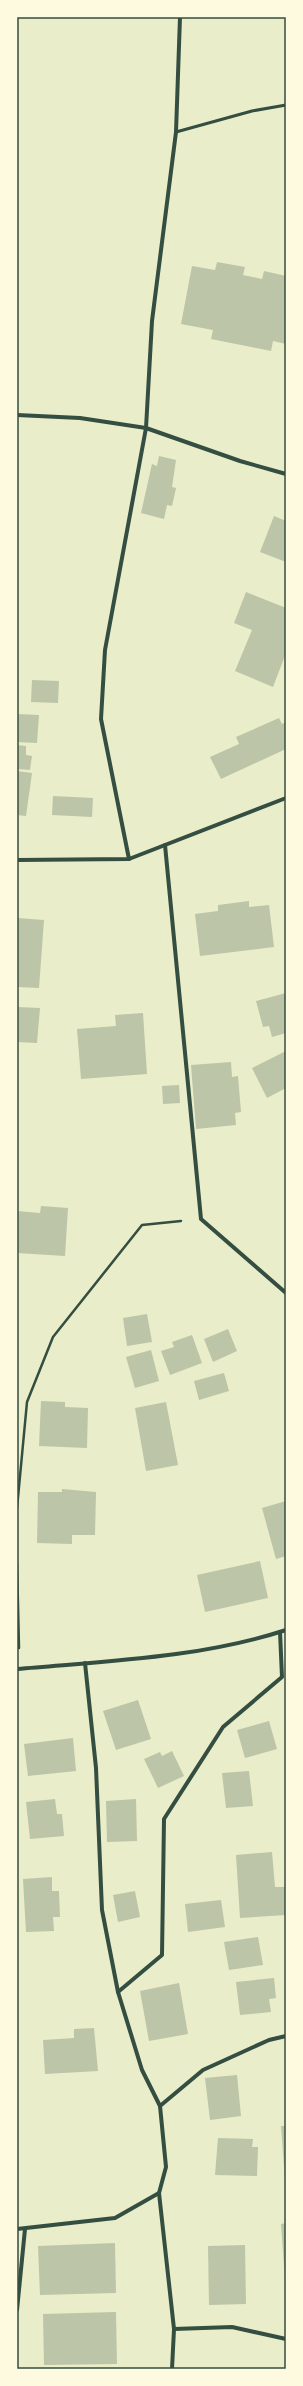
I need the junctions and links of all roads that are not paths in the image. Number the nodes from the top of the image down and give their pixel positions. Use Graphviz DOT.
graph roads {
  1 [pos="180,17"];
  2 [pos="286,105"];
  3 [pos="176,132"];
  4 [pos="17,415"];
  5 [pos="146,428"];
  6 [pos="286,474"];
  7 [pos="286,798"];
  8 [pos="165,845"];
  9 [pos="129,859"];
  10 [pos="17,860"];
  11 [pos="286,1293"];
  12 [pos="286,1630"];
  13 [pos="280,1632"];
  14 [pos="85,1663"];
  15 [pos="18,1669"];
  16 [pos="118,1992"];
  17 [pos="286,2036"];
  18 [pos="160,2106"];
  19 [pos="159,2193"];
  20 [pos="17,2229"];
  21 [pos="25,2229"];
  22 [pos="17,2310"];
  23 [pos="174,2329"];
  24 [pos="286,2339"];
  25 [pos="172,2369"];
  1 -- 3 [label="street"];
  2 -- 3 [label="lane"];
  3 -- 5 [label="street"];
  4 -- 5 [label="street"];
  5 -- 6 [label="street"];
  5 -- 9 [label="street"];
  7 -- 8 [label="street"];
  8 -- 9 [label="street"];
  8 -- 11 [label="street"];
  9 -- 10 [label="street"];
  12 -- 13 [label="street"];
  13 -- 14 [label="street"];
  13 -- 16 [label="street"];
  14 -- 15 [label="street"];
  14 -- 16 [label="street"];
  16 -- 18 [label="street"];
  17 -- 18 [label="street"];
  18 -- 19 [label="street"];
  19 -- 21 [label="street"];
  19 -- 23 [label="street"];
  20 -- 21 [label="street"];
  21 -- 22 [label="street"];
  23 -- 24 [label="street"];
  23 -- 25 [label="street"];
}
